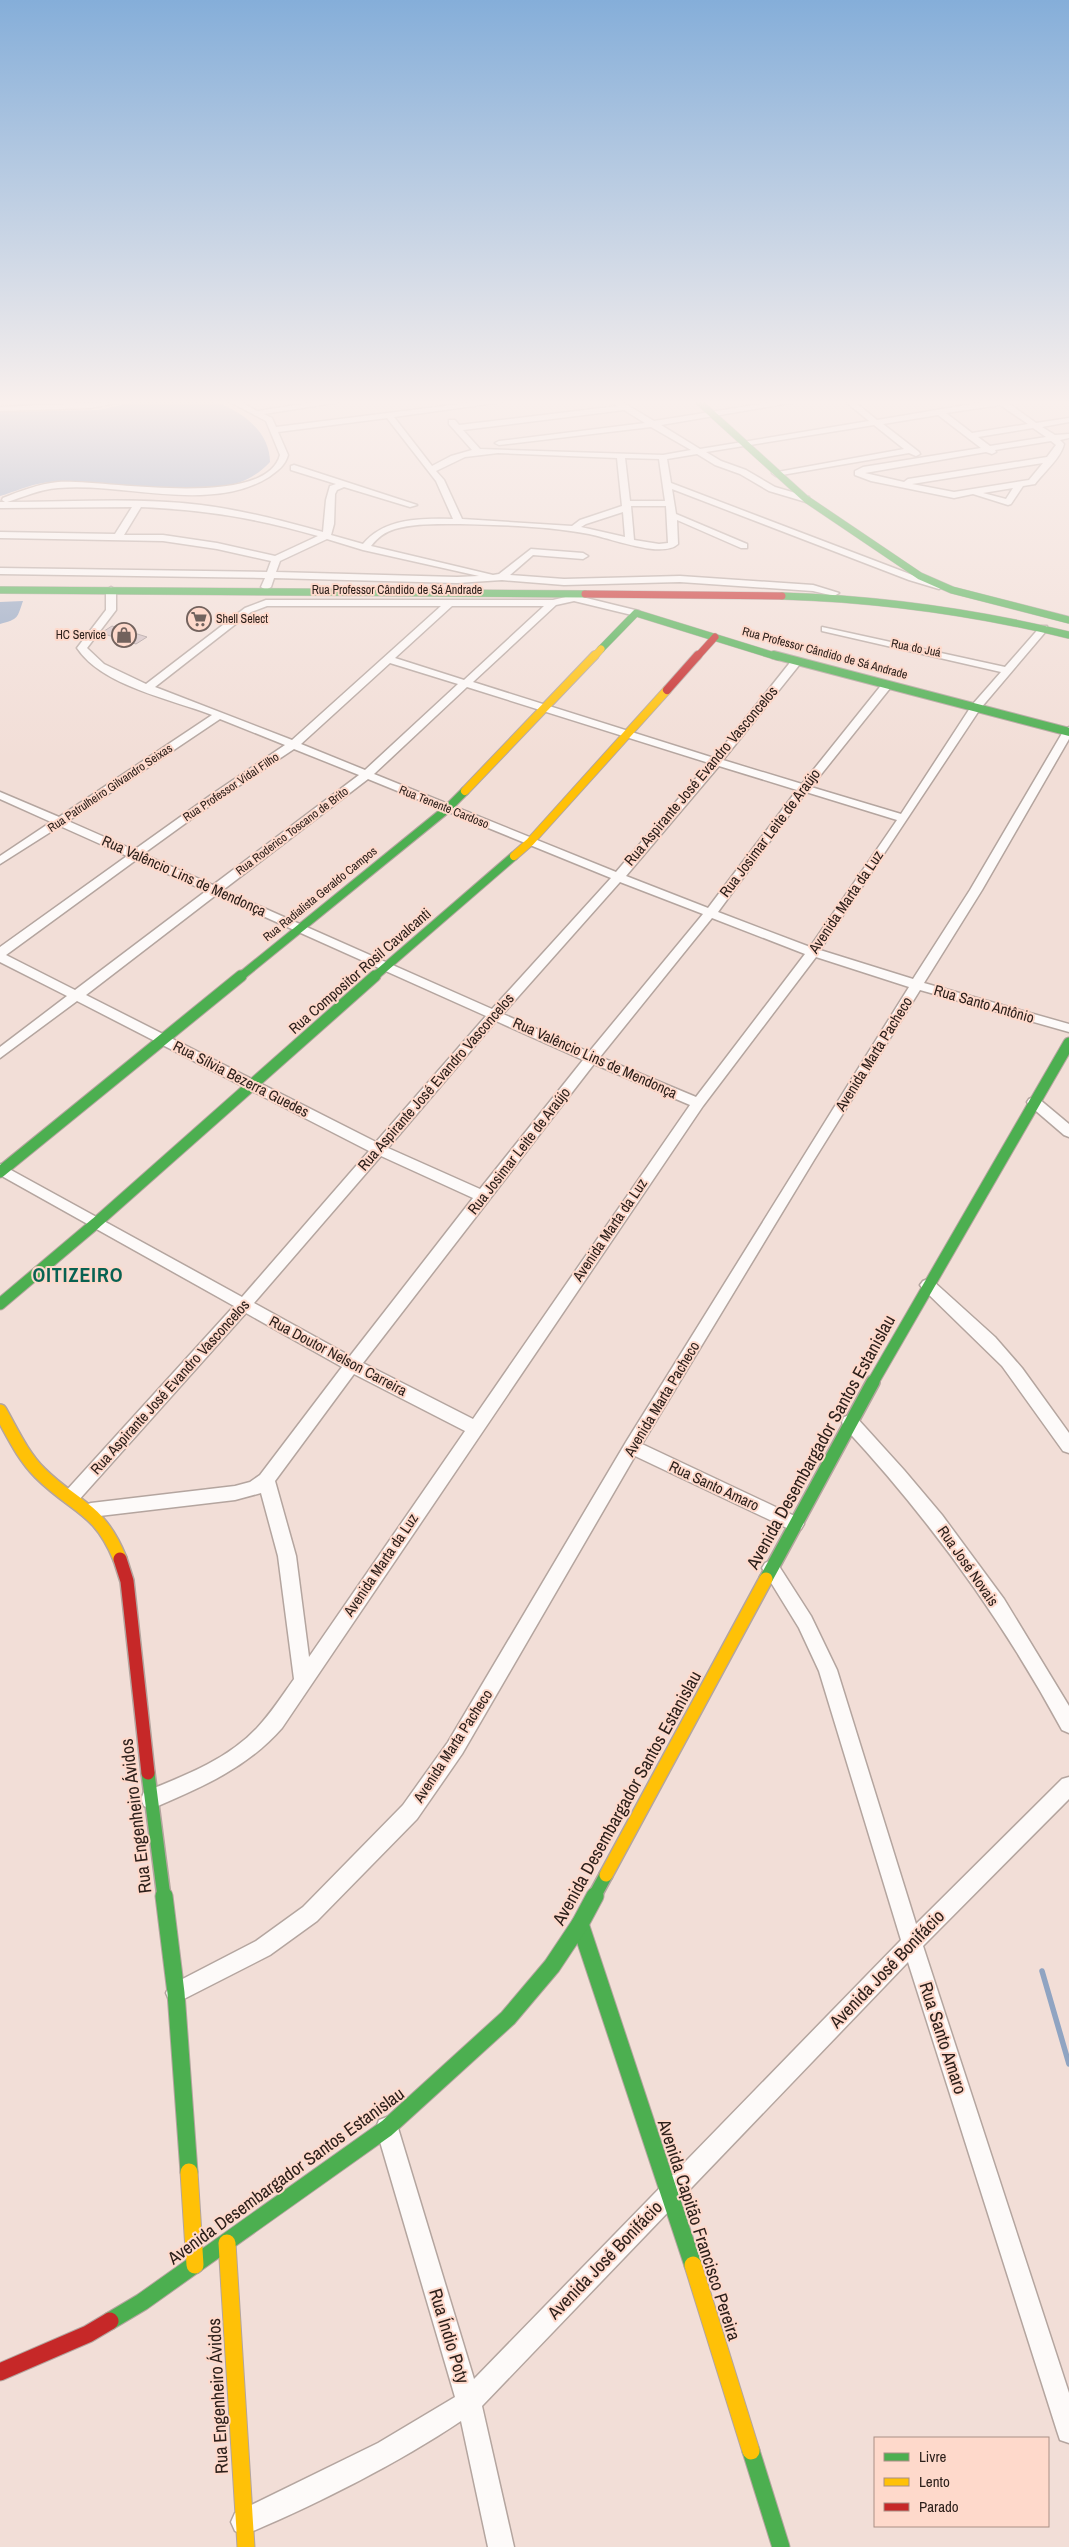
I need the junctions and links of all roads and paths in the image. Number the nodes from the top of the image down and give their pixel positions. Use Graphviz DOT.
graph roads {
  1 [pos="128,521"];
  2 [pos="268,521"];
  3 [pos="331,521"];
  4 [pos="586,521"];
  5 [pos="628,521"];
  6 [pos="672,521"];
  7 [pos="686,521"];
  8 [pos="762,521"];
  9 [pos="838,521"];
  10 [pos="459,522"];
  11 [pos="574,528"];
  12 [pos="0,535"];
  13 [pos="119,536"];
  14 [pos="326,536"];
  15 [pos="630,540"];
  16 [pos="744,546"];
  17 [pos="365,547"];
  18 [pos="583,556"];
  19 [pos="276,559"];
  20 [pos="0,571"];
  21 [pos="110,574"];
  22 [pos="491,577"];
  23 [pos="502,577"];
  24 [pos="267,581"];
  25 [pos="428,584"];
  26 [pos="0,585"];
  27 [pos="942,587"];
  28 [pos="108,588"];
  29 [pos="0,590"];
  30 [pos="299,592"];
  31 [pos="336,592"];
  32 [pos="834,593"];
  33 [pos="574,596"];
  34 [pos="316,603"];
  35 [pos="553,603"];
  36 [pos="449,604"];
  37 [pos="636,613"];
  38 [pos="1069,620"];
  39 [pos="1044,628"];
  40 [pos="825,629"];
  41 [pos="1069,629"];
  42 [pos="1069,635"];
  43 [pos="715,637"];
  44 [pos="389,659"];
  45 [pos="796,662"];
  46 [pos="1007,670"];
  47 [pos="464,683"];
  48 [pos="887,684"];
  49 [pos="149,687"];
  50 [pos="976,707"];
  51 [pos="545,708"];
  52 [pos="219,715"];
  53 [pos="1069,731"];
  54 [pos="627,735"];
  55 [pos="293,745"];
  56 [pos="717,761"];
  57 [pos="366,775"];
  58 [pos="804,788"];
  59 [pos="0,795"];
  60 [pos="447,809"];
  61 [pos="904,818"];
  62 [pos="60,821"];
  63 [pos="530,842"];
  64 [pos="135,855"];
  65 [pos="0,861"];
  66 [pos="618,877"];
  67 [pos="213,890"];
  68 [pos="709,913"];
  69 [pos="301,927"];
  70 [pos="813,952"];
  71 [pos="0,953"];
  72 [pos="0,957"];
  73 [pos="388,967"];
  74 [pos="917,985"];
  75 [pos="76,996"];
  76 [pos="495,1014"];
  77 [pos="1069,1028"];
  78 [pos="163,1039"];
  79 [pos="1069,1043"];
  80 [pos="0,1054"];
  81 [pos="591,1058"];
  82 [pos="251,1084"];
  83 [pos="1034,1102"];
  84 [pos="698,1103"];
  85 [pos="1069,1132"];
  86 [pos="378,1149"];
  87 [pos="0,1171"];
  88 [pos="483,1197"];
  89 [pos="96,1223"];
  90 [pos="928,1285"];
  91 [pos="0,1304"];
  92 [pos="244,1305"];
  93 [pos="352,1365"];
  94 [pos="0,1411"];
  95 [pos="850,1422"];
  96 [pos="475,1428"];
  97 [pos="1069,1446"];
  98 [pos="632,1447"];
  99 [pos="266,1480"];
  100 [pos="71,1497"];
  101 [pos="91,1510"];
  102 [pos="795,1524"];
  103 [pos="771,1568"];
  104 [pos="303,1679"];
  105 [pos="1069,1724"];
  106 [pos="1069,1786"];
  107 [pos="151,1799"];
  108 [pos="580,1924"];
  109 [pos="912,1943"];
  110 [pos="176,1993"];
  111 [pos="387,2128"];
  112 [pos="670,2192"];
  113 [pos="227,2243"];
  114 [pos="195,2265"];
  115 [pos="0,2372"];
  116 [pos="469,2402"];
  117 [pos="1069,2431"];
  118 [pos="244,2522"];
  119 [pos="246,2547"];
  120 [pos="501,2547"];
  121 [pos="781,2547"];
  1 -- 13 [label="street"];
  2 -- 14 [label="street"];
  3 -- 14 [label="street"];
  4 -- 11 [label="street"];
  5 -- 15 [label="street"];
  6 -- 15 [label="street"];
  7 -- 16 [label="street"];
  8 -- 27 [label="street"];
  9 -- 27 [label="main road"];
  10 -- 11 [label="street"];
  10 -- 17 [label="street"];
  11 -- 15 [label="street"];
  12 -- 13 [label="street"];
  13 -- 19 [label="street"];
  14 -- 17 [label="street"];
  14 -- 19 [label="street"];
  17 -- 22 [label="street"];
  18 -- 23 [label="street"];
  19 -- 24 [label="street"];
  20 -- 21 [label="street"];
  21 -- 24 [label="street"];
  21 -- 28 [label="street"];
  22 -- 23 [label="street"];
  22 -- 25 [label="street"];
  23 -- 32 [label="street"];
  24 -- 25 [label="main road"];
  24 -- 28 [label="main road"];
  25 -- 32 [label="main road"];
  26 -- 28 [label="main road"];
  27 -- 38 [label="main road"];
  28 -- 29 [label="main road"];
  28 -- 30 [label="main road"];
  28 -- 49 [label="street, Rua Tenente Cardoso"];
  30 -- 31 [label="main road"];
  30 -- 34 [label="street"];
  31 -- 33 [label="main road"];
  31 -- 34 [label="street"];
  32 -- 41 [label="main road"];
  33 -- 35 [label="street, Rua Roderico Toscano de Brito"];
  33 -- 37 [label="street, Rua Professor Cândido de Sá Andrade"];
  33 -- 39 [label="main road"];
  34 -- 36 [label="street, Rua Professor Cândido de Sá Andrade"];
  34 -- 49 [label="street, Rua Professor Cândido de Sá Andrade"];
  35 -- 36 [label="street, Rua Professor Cândido de Sá Andrade"];
  35 -- 47 [label="street, Rua Roderico Toscano de Brito"];
  36 -- 44 [label="street, Rua Professor Vidal Filho"];
  37 -- 43 [label="main road, Rua Professor Cândido de Sá Andrade"];
  37 -- 51 [label="main road, Rua Radialista Geraldo Campos"];
  39 -- 42 [label="main road"];
  39 -- 46 [label="street, Avenida Marta da Luz"];
  40 -- 46 [label="street, Rua do Juá"];
  43 -- 45 [label="main road, Rua Professor Cândido de Sá Andrade"];
  43 -- 54 [label="main road, Rua Compositor Rosil Cavalcanti"];
  44 -- 47 [label="street"];
  44 -- 55 [label="street, Rua Professor Vidal Filho"];
  45 -- 48 [label="main road, Rua Professor Cândido de Sá Andrade"];
  45 -- 56 [label="street, Rua Aspirante José Evandro Vasconcelos"];
  46 -- 50 [label="street, Avenida Marta da Luz"];
  47 -- 51 [label="street"];
  47 -- 57 [label="street, Rua Roderico Toscano de Brito"];
  48 -- 50 [label="main road, Rua Professor Cândido de Sá Andrade"];
  48 -- 58 [label="street, Rua Josimar Leite de Araújo"];
  49 -- 52 [label="street, Rua Tenente Cardoso"];
  50 -- 53 [label="main road, Rua Professor Cândido de Sá Andrade"];
  50 -- 61 [label="street, Avenida Marta da Luz"];
  51 -- 54 [label="street"];
  51 -- 60 [label="main road, Rua Radialista Geraldo Campos"];
  52 -- 55 [label="street, Rua Tenente Cardoso"];
  52 -- 62 [label="street, Rua Patrulheiro Gilvandro Seixas"];
  53 -- 74 [label="street, Avenida Marta Pacheco"];
  54 -- 56 [label="street"];
  54 -- 63 [label="main road, Rua Compositor Rosil Cavalcanti"];
  55 -- 57 [label="street, Rua Tenente Cardoso"];
  55 -- 64 [label="street, Rua Professor Vidal Filho"];
  56 -- 58 [label="street"];
  56 -- 66 [label="street, Rua Aspirante José Evandro Vasconcelos"];
  57 -- 60 [label="street, Rua Tenente Cardoso"];
  57 -- 67 [label="street, Rua Roderico Toscano de Brito"];
  58 -- 61 [label="street"];
  58 -- 68 [label="street, Rua Josimar Leite de Araújo"];
  59 -- 62 [label="street, Rua Valêncio Lins de Mendonça"];
  60 -- 63 [label="street, Rua Tenente Cardoso"];
  60 -- 69 [label="main road, Rua Radialista Geraldo Campos"];
  61 -- 70 [label="street, Avenida Marta da Luz"];
  62 -- 64 [label="street, Rua Valêncio Lins de Mendonça"];
  62 -- 65 [label="street, Rua Patrulheiro Gilvandro Seixas"];
  63 -- 66 [label="street, Rua Tenente Cardoso"];
  63 -- 73 [label="main road, Rua Compositor Rosil Cavalcanti"];
  64 -- 67 [label="street, Rua Valêncio Lins de Mendonça"];
  64 -- 71 [label="street, Rua Professor Vidal Filho"];
  66 -- 68 [label="street, Rua Tenente Cardoso"];
  66 -- 76 [label="street, Rua Aspirante José Evandro Vasconcelos"];
  67 -- 69 [label="street, Rua Valêncio Lins de Mendonça"];
  67 -- 75 [label="street, Rua Roderico Toscano de Brito"];
  68 -- 70 [label="street, Rua Tenente Cardoso"];
  68 -- 81 [label="street, Rua Josimar Leite de Araújo"];
  69 -- 73 [label="street, Rua Valêncio Lins de Mendonça"];
  69 -- 78 [label="main road, Rua Radialista Geraldo Campos"];
  70 -- 74 [label="street, Rua Santo Antônio"];
  70 -- 84 [label="street, Avenida Marta da Luz"];
  72 -- 75 [label="street, Rua Sílvia Bezerra Guedes"];
  73 -- 76 [label="street, Rua Valêncio Lins de Mendonça"];
  73 -- 82 [label="main road, Rua Compositor Rosil Cavalcanti"];
  74 -- 77 [label="street, Rua Santo Antônio"];
  74 -- 98 [label="street, Avenida Marta Pacheco"];
  75 -- 78 [label="street, Rua Sílvia Bezerra Guedes"];
  75 -- 80 [label="street, Rua Roderico Toscano de Brito"];
  76 -- 81 [label="street, Rua Valêncio Lins de Mendonça"];
  76 -- 86 [label="street, Rua Aspirante José Evandro Vasconcelos"];
  78 -- 82 [label="street, Rua Sílvia Bezerra Guedes"];
  78 -- 87 [label="main road, Rua Radialista Geraldo Campos"];
  79 -- 83 [label="main road, Avenida Desembargador Santos Estanislau"];
  81 -- 84 [label="street, Rua Valêncio Lins de Mendonça"];
  81 -- 88 [label="street, Rua Josimar Leite de Araújo"];
  82 -- 86 [label="street, Rua Sílvia Bezerra Guedes"];
  82 -- 89 [label="main road, Rua Compositor Rosil Cavalcanti"];
  83 -- 85 [label="street"];
  83 -- 90 [label="main road, Avenida Desembargador Santos Estanislau"];
  84 -- 96 [label="street, Avenida Marta da Luz"];
  86 -- 88 [label="street, Rua Sílvia Bezerra Guedes"];
  86 -- 92 [label="street, Rua Aspirante José Evandro Vasconcelos"];
  87 -- 89 [label="street, Rua Doutor Nelson Carreira"];
  88 -- 93 [label="street, Rua Josimar Leite de Araújo"];
  89 -- 91 [label="main road, Rua Compositor Rosil Cavalcanti"];
  89 -- 92 [label="street, Rua Doutor Nelson Carreira"];
  90 -- 95 [label="main road, Avenida Desembargador Santos Estanislau"];
  90 -- 97 [label="street"];
  92 -- 93 [label="street, Rua Doutor Nelson Carreira"];
  92 -- 100 [label="street, Rua Aspirante José Evandro Vasconcelos"];
  93 -- 96 [label="street, Rua Doutor Nelson Carreira"];
  93 -- 99 [label="street, Rua Josimar Leite de Araújo"];
  94 -- 100 [label="main road, Rua Engenheiro Ávidos"];
  95 -- 102 [label="main road, Avenida Desembargador Santos Estanislau"];
  95 -- 105 [label="street, Rua José Novais"];
  96 -- 104 [label="street, Avenida Marta da Luz"];
  98 -- 102 [label="street, Rua Santo Amaro"];
  98 -- 110 [label="street, Avenida Marta Pacheco"];
  99 -- 101 [label="street, Rua Josimar Leite de Araújo"];
  99 -- 104 [label="street"];
  100 -- 101 [label="main road, Rua Engenheiro Ávidos"];
  101 -- 107 [label="main road, Rua Engenheiro Ávidos"];
  102 -- 103 [label="main road, Avenida Desembargador Santos Estanislau"];
  103 -- 108 [label="main road, Avenida Desembargador Santos Estanislau"];
  103 -- 109 [label="street, Rua Santo Amaro"];
  104 -- 107 [label="street, Avenida Marta da Luz"];
  106 -- 109 [label="street, Avenida José Bonifácio"];
  107 -- 110 [label="main road, Rua Engenheiro Ávidos"];
  108 -- 111 [label="main road, Avenida Desembargador Santos Estanislau"];
  108 -- 112 [label="main road, Avenida Capitão Francisco Pereira"];
  109 -- 112 [label="street, Avenida José Bonifácio"];
  109 -- 117 [label="street, Rua Santo Amaro"];
  110 -- 114 [label="main road, Rua Engenheiro Ávidos"];
  111 -- 113 [label="main road, Avenida Desembargador Santos Estanislau"];
  111 -- 116 [label="street, Rua Índio Poty"];
  112 -- 116 [label="street, Avenida José Bonifácio"];
  112 -- 121 [label="main road, Avenida Capitão Francisco Pereira"];
  113 -- 114 [label="main road, Avenida Desembargador Santos Estanislau"];
  113 -- 118 [label="main road, Rua Engenheiro Ávidos"];
  114 -- 115 [label="main road, Avenida Desembargador Santos Estanislau"];
  116 -- 118 [label="street, Avenida José Bonifácio"];
  116 -- 120 [label="street, Rua Índio Poty"];
  118 -- 119 [label="main road, Rua Engenheiro Ávidos"];
}
